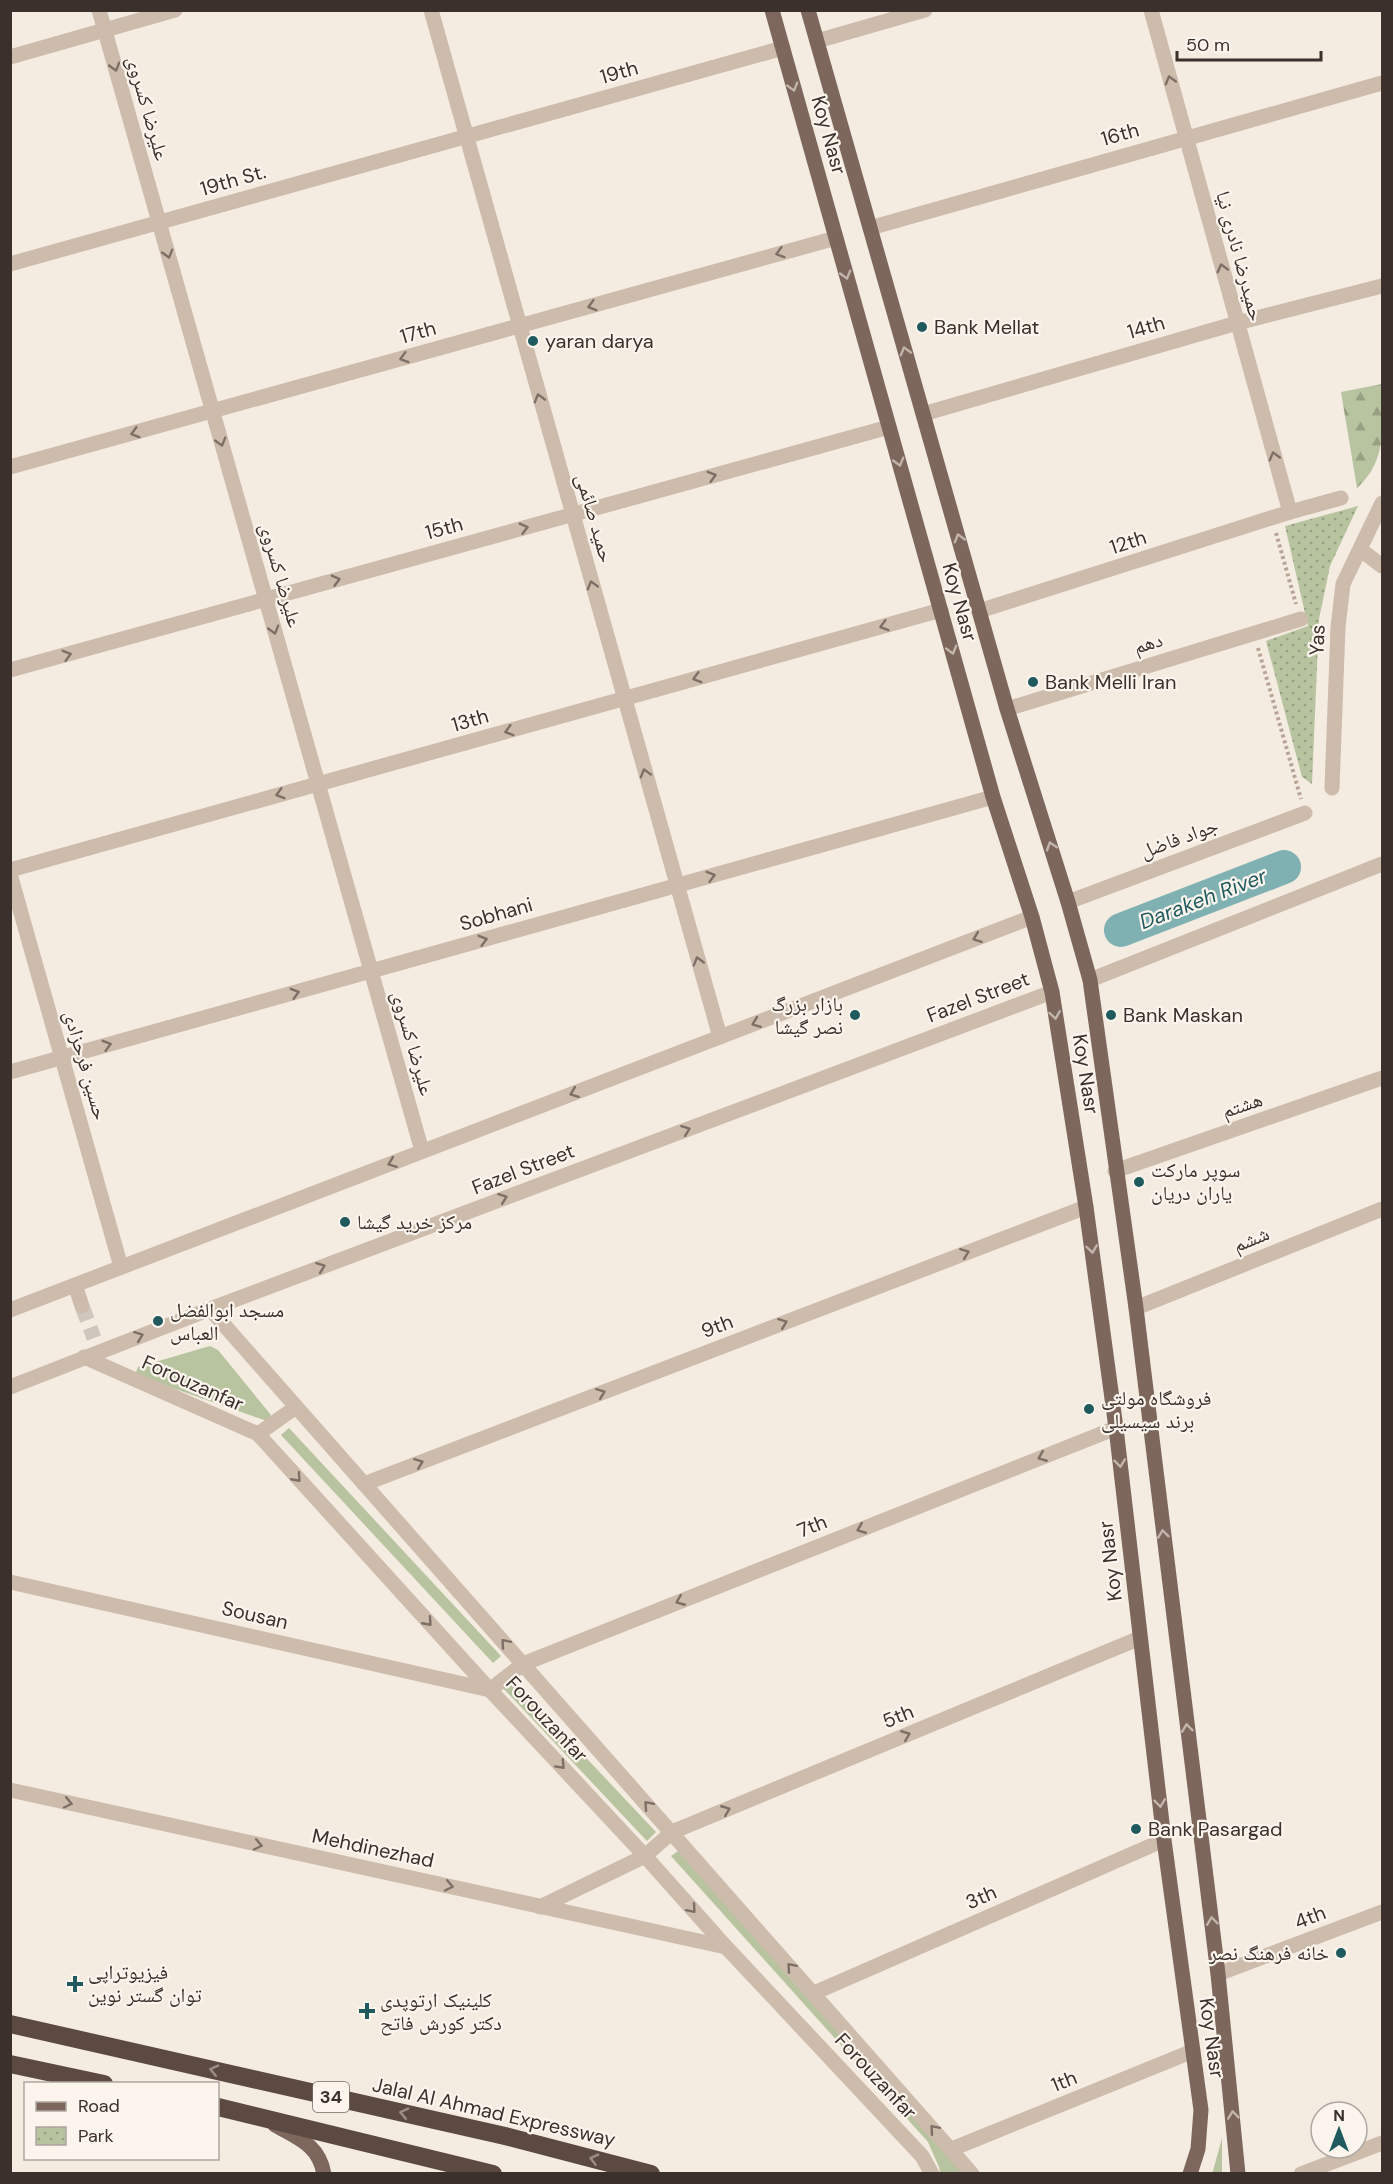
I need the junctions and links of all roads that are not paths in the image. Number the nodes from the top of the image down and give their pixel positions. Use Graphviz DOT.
graph roads {
  1 [pos="99,10"];
  2 [pos="175,10"];
  3 [pos="430,10"];
  4 [pos="772,10"];
  5 [pos="808,10"];
  6 [pos="925,10"];
  7 [pos="1151,10"];
  8 [pos="104,30"];
  9 [pos="817,41"];
  10 [pos="783,48"];
  11 [pos="10,57"];
  12 [pos="1383,83"];
  13 [pos="466,137"];
  14 [pos="1186,137"];
  15 [pos="159,222"];
  16 [pos="870,228"];
  17 [pos="836,238"];
  18 [pos="10,264"];
  19 [pos="1383,286"];
  20 [pos="1237,323"];
  21 [pos="519,326"];
  22 [pos="212,411"];
  23 [pos="923,414"];
  24 [pos="889,427"];
  25 [pos="10,467"];
  26 [pos="1341,498"];
  27 [pos="1383,503"];
  28 [pos="1290,512"];
  29 [pos="573,514"];
  30 [pos="1361,550"];
  31 [pos="1383,566"];
  32 [pos="266,599"];
  33 [pos="941,610"];
  34 [pos="980,611"];
  35 [pos="1301,619"];
  36 [pos="10,670"];
  37 [pos="624,699"];
  38 [pos="1007,709"];
  39 [pos="318,784"];
  40 [pos="1332,788"];
  41 [pos="993,797"];
  42 [pos="1305,813"];
  43 [pos="1383,864"];
  44 [pos="10,872"];
  45 [pos="677,886"];
  46 [pos="1068,902"];
  47 [pos="1032,917"];
  48 [pos="371,971"];
  49 [pos="1090,980"];
  50 [pos="1052,992"];
  51 [pos="720,1037"];
  52 [pos="62,1058"];
  53 [pos="10,1072"];
  54 [pos="1383,1078"];
  55 [pos="422,1152"];
  56 [pos="1115,1171"];
  57 [pos="1086,1207"];
  58 [pos="1383,1209"];
  59 [pos="121,1267"];
  60 [pos="75,1285"];
  61 [pos="82,1306"];
  62 [pos="1136,1308"];
  63 [pos="210,1309"];
  64 [pos="10,1310"];
  65 [pos="94,1338"];
  66 [pos="84,1357"];
  67 [pos="10,1386"];
  68 [pos="296,1407"];
  69 [pos="1116,1428"];
  70 [pos="258,1434"];
  71 [pos="364,1484"];
  72 [pos="10,1582"];
  73 [pos="1140,1638"];
  74 [pos="523,1664"];
  75 [pos="490,1690"];
  76 [pos="10,1790"];
  77 [pos="672,1832"];
  78 [pos="1164,1840"];
  79 [pos="645,1856"];
  80 [pos="540,1906"];
  81 [pos="1383,1912"];
  82 [pos="726,1947"];
  83 [pos="1218,1974"];
  84 [pos="814,1993"];
  85 [pos="10,2024"];
  86 [pos="1193,2051"];
  87 [pos="10,2064"];
  88 [pos="95,2082"];
  89 [pos="219,2107"];
  90 [pos="259,2116"];
  91 [pos="1383,2143"];
  92 [pos="952,2149"];
  93 [pos="324,2174"];
  94 [pos="493,2174"];
  95 [pos="651,2174"];
  96 [pos="932,2174"];
  97 [pos="972,2174"];
  98 [pos="1190,2174"];
  99 [pos="1238,2174"];
  100 [pos="1301,2174"];
  1 -- 8 [label="street, علیرضا کسروی"];
  2 -- 8 [label="street"];
  3 -- 13 [label="street, حمید صائمی"];
  4 -- 10 [label="main road, Koy Nasr"];
  5 -- 9 [label="main road, Koy Nasr"];
  6 -- 9 [label="street"];
  14 -- 7 [label="street, حمیدرضا نادری نیا, one-way"];
  8 -- 11 [label="street"];
  8 -- 15 [label="street, علیرضا کسروی, one-way"];
  9 -- 16 [label="main road, Koy Nasr"];
  10 -- 13 [label="street, 19th"];
  10 -- 17 [label="main road, Koy Nasr, one-way"];
  12 -- 14 [label="street, 16th"];
  13 -- 15 [label="street, 19th St."];
  13 -- 21 [label="street, حمید صائمی"];
  14 -- 16 [label="street, 16th"];
  20 -- 14 [label="street, حمیدرضا نادری نیا, one-way"];
  15 -- 18 [label="street, 19th St."];
  15 -- 22 [label="street, علیرضا کسروی, one-way"];
  23 -- 16 [label="main road, Koy Nasr, one-way"];
  17 -- 21 [label="street, 17th, one-way"];
  17 -- 24 [label="main road, Koy Nasr, one-way"];
  19 -- 20 [label="street, 14th"];
  20 -- 23 [label="street, 14th"];
  28 -- 20 [label="street, حمیدرضا نادری نیا, one-way"];
  21 -- 22 [label="street, 17th, one-way"];
  29 -- 21 [label="street, حمید صائمی, one-way"];
  22 -- 25 [label="street, 17th, one-way"];
  22 -- 32 [label="street, علیرضا کسروی, one-way"];
  34 -- 23 [label="main road, Koy Nasr, one-way"];
  29 -- 24 [label="street, 15th, one-way"];
  24 -- 33 [label="main road, Koy Nasr, one-way"];
  26 -- 28 [label="street, 12th"];
  27 -- 30 [label="street, Yas"];
  28 -- 34 [label="street, 12th"];
  32 -- 29 [label="street, 15th, one-way"];
  37 -- 29 [label="street, حمید صائمی, one-way"];
  30 -- 31 [label="street"];
  30 -- 40 [label="street, Yas"];
  36 -- 32 [label="street, 15th, one-way"];
  32 -- 39 [label="street, علیرضا کسروی, one-way"];
  33 -- 37 [label="street, 13th, one-way"];
  33 -- 41 [label="main road, Koy Nasr, one-way"];
  34 -- 38 [label="main road, Koy Nasr"];
  35 -- 38 [label="street, دهم"];
  37 -- 39 [label="street, 13th, one-way"];
  45 -- 37 [label="street, حمید صائمی, one-way"];
  46 -- 38 [label="main road, Koy Nasr, one-way"];
  39 -- 44 [label="street, 13th, one-way"];
  39 -- 48 [label="street, علیرضا کسروی"];
  45 -- 41 [label="street, Sobhani, one-way"];
  41 -- 47 [label="main road, Koy Nasr"];
  42 -- 46 [label="street, جواد فاضل"];
  43 -- 49 [label="street"];
  44 -- 52 [label="street, حسین فرحزادی"];
  48 -- 45 [label="street, Sobhani, one-way"];
  51 -- 45 [label="street, حمید صائمی, one-way"];
  46 -- 49 [label="main road, Koy Nasr"];
  47 -- 50 [label="main road, Koy Nasr"];
  47 -- 51 [label="street, one-way"];
  52 -- 48 [label="street, Sobhani, one-way"];
  48 -- 55 [label="street, علیرضا کسروی"];
  49 -- 56 [label="main road, Koy Nasr"];
  50 -- 57 [label="main road, Koy Nasr, one-way"];
  63 -- 50 [label="street, Fazel Street, one-way"];
  51 -- 55 [label="street, one-way"];
  52 -- 53 [label="street, Sobhani"];
  52 -- 59 [label="street, حسین فرحزادی"];
  54 -- 56 [label="street, هشتم"];
  55 -- 59 [label="street, one-way"];
  56 -- 62 [label="main road, Koy Nasr"];
  57 -- 69 [label="main road, Koy Nasr, one-way"];
  71 -- 57 [label="street, 9th, one-way"];
  58 -- 62 [label="street, ششم"];
  59 -- 60 [label="street"];
  60 -- 61 [label="street"];
  60 -- 64 [label="street"];
  83 -- 62 [label="main road, Koy Nasr, one-way"];
  66 -- 63 [label="street, Fazel Street, one-way"];
  63 -- 68 [label="street, Forouzanfar"];
  65 -- 66 [label="street"];
  66 -- 67 [label="street, Fazel Street"];
  66 -- 70 [label="street, Forouzanfar"];
  68 -- 70 [label="street"];
  68 -- 71 [label="street, Forouzanfar"];
  69 -- 73 [label="main road, Koy Nasr, one-way"];
  69 -- 74 [label="street, 7th, one-way"];
  70 -- 75 [label="street, Forouzanfar, one-way"];
  74 -- 71 [label="street, Forouzanfar, one-way"];
  72 -- 75 [label="street, Sousan"];
  77 -- 73 [label="street, 5th, one-way"];
  73 -- 78 [label="main road, Koy Nasr, one-way"];
  74 -- 75 [label="street, 7th"];
  77 -- 74 [label="street, Forouzanfar, one-way"];
  75 -- 79 [label="street, Forouzanfar, one-way"];
  76 -- 80 [label="street, Mehdinezhad, one-way"];
  77 -- 79 [label="street, 5th"];
  84 -- 77 [label="street, Forouzanfar, one-way"];
  78 -- 84 [label="street, 3th"];
  78 -- 86 [label="main road, Koy Nasr"];
  79 -- 80 [label="street, 5th"];
  79 -- 82 [label="street, Forouzanfar, one-way"];
  80 -- 82 [label="street, Mehdinezhad"];
  81 -- 83 [label="street, 4th"];
  82 -- 96 [label="street, Forouzanfar"];
  99 -- 83 [label="main road, Koy Nasr, one-way"];
  92 -- 84 [label="street, Forouzanfar, one-way"];
  95 -- 85 [label="highway, Jalal Al Ahmad Expressway / 34, one-way"];
  86 -- 92 [label="street, 1th"];
  86 -- 98 [label="main road, Koy Nasr"];
  87 -- 88 [label="highway"];
  89 -- 90 [label="highway, 34"];
  90 -- 93 [label="main road"];
  90 -- 94 [label="highway, 34"];
  91 -- 100 [label="street"];
  92 -- 97 [label="street, Forouzanfar"];
}
